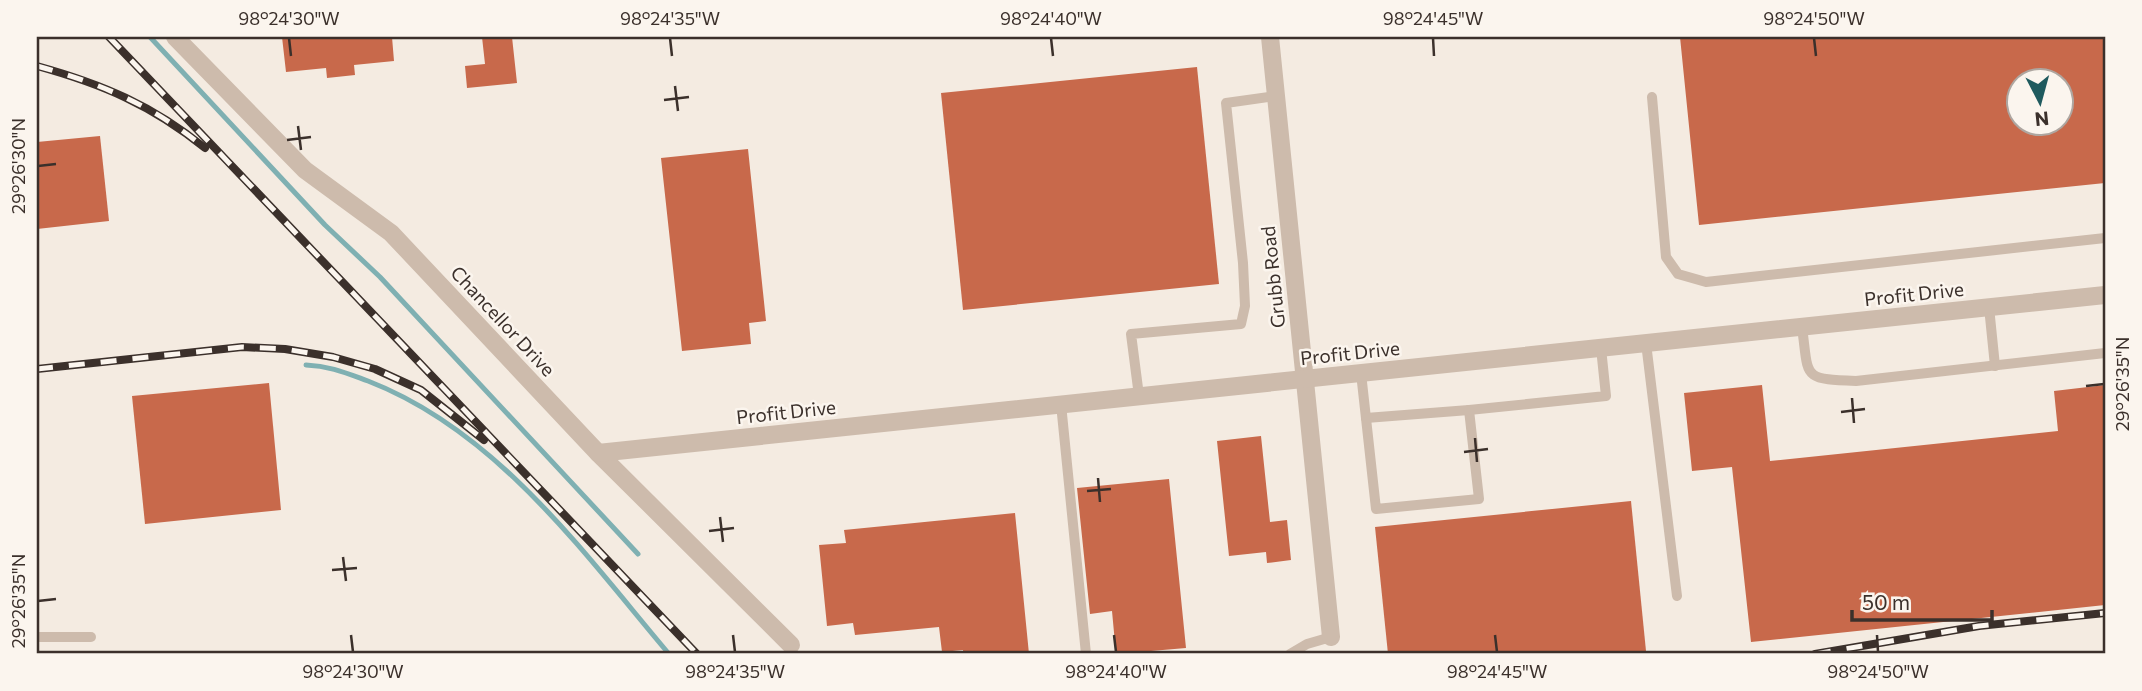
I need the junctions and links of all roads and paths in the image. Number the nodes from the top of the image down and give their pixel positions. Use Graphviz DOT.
graph roads {
  1 [pos="175,37"];
  2 [pos="1270,37"];
  3 [pos="1276,96"];
  4 [pos="1652,97"];
  5 [pos="2105,238"];
  6 [pos="2105,295"];
  7 [pos="1989,307"];
  8 [pos="1802,327"];
  9 [pos="1646,343"];
  10 [pos="1601,348"];
  11 [pos="2105,353"];
  12 [pos="1995,366"];
  13 [pos="1361,373"];
  14 [pos="1305,379"];
  15 [pos="1139,396"];
  16 [pos="1061,404"];
  17 [pos="1469,410"];
  18 [pos="1366,418"];
  19 [pos="598,453"];
  20 [pos="1677,596"];
  21 [pos="37,637"];
  22 [pos="91,637"];
  23 [pos="1331,638"];
  24 [pos="791,645"];
  25 [pos="1086,654"];
  26 [pos="1290,654"];
  1 -- 19 [label="street, Chancellor Drive"];
  2 -- 3 [label="street, Grubb Road"];
  3 -- 14 [label="street, Grubb Road"];
  3 -- 15 [label="lane"];
  4 -- 5 [label="lane"];
  6 -- 7 [label="street, Profit Drive"];
  7 -- 8 [label="street, Profit Drive"];
  7 -- 12 [label="lane"];
  8 -- 9 [label="street, Profit Drive"];
  8 -- 12 [label="lane"];
  9 -- 10 [label="street, Profit Drive"];
  9 -- 20 [label="lane"];
  10 -- 13 [label="street, Profit Drive"];
  10 -- 17 [label="lane"];
  11 -- 12 [label="lane"];
  13 -- 14 [label="street, Profit Drive"];
  13 -- 18 [label="lane"];
  14 -- 15 [label="street, Profit Drive"];
  14 -- 23 [label="street, Grubb Road"];
  15 -- 16 [label="street, Profit Drive"];
  16 -- 19 [label="street, Profit Drive"];
  16 -- 25 [label="lane"];
  17 -- 18 [label="lane"];
  17 -- 18 [label="lane"];
  19 -- 24 [label="street, Chancellor Drive"];
  21 -- 22 [label="lane"];
  23 -- 26 [label="lane"];
}
